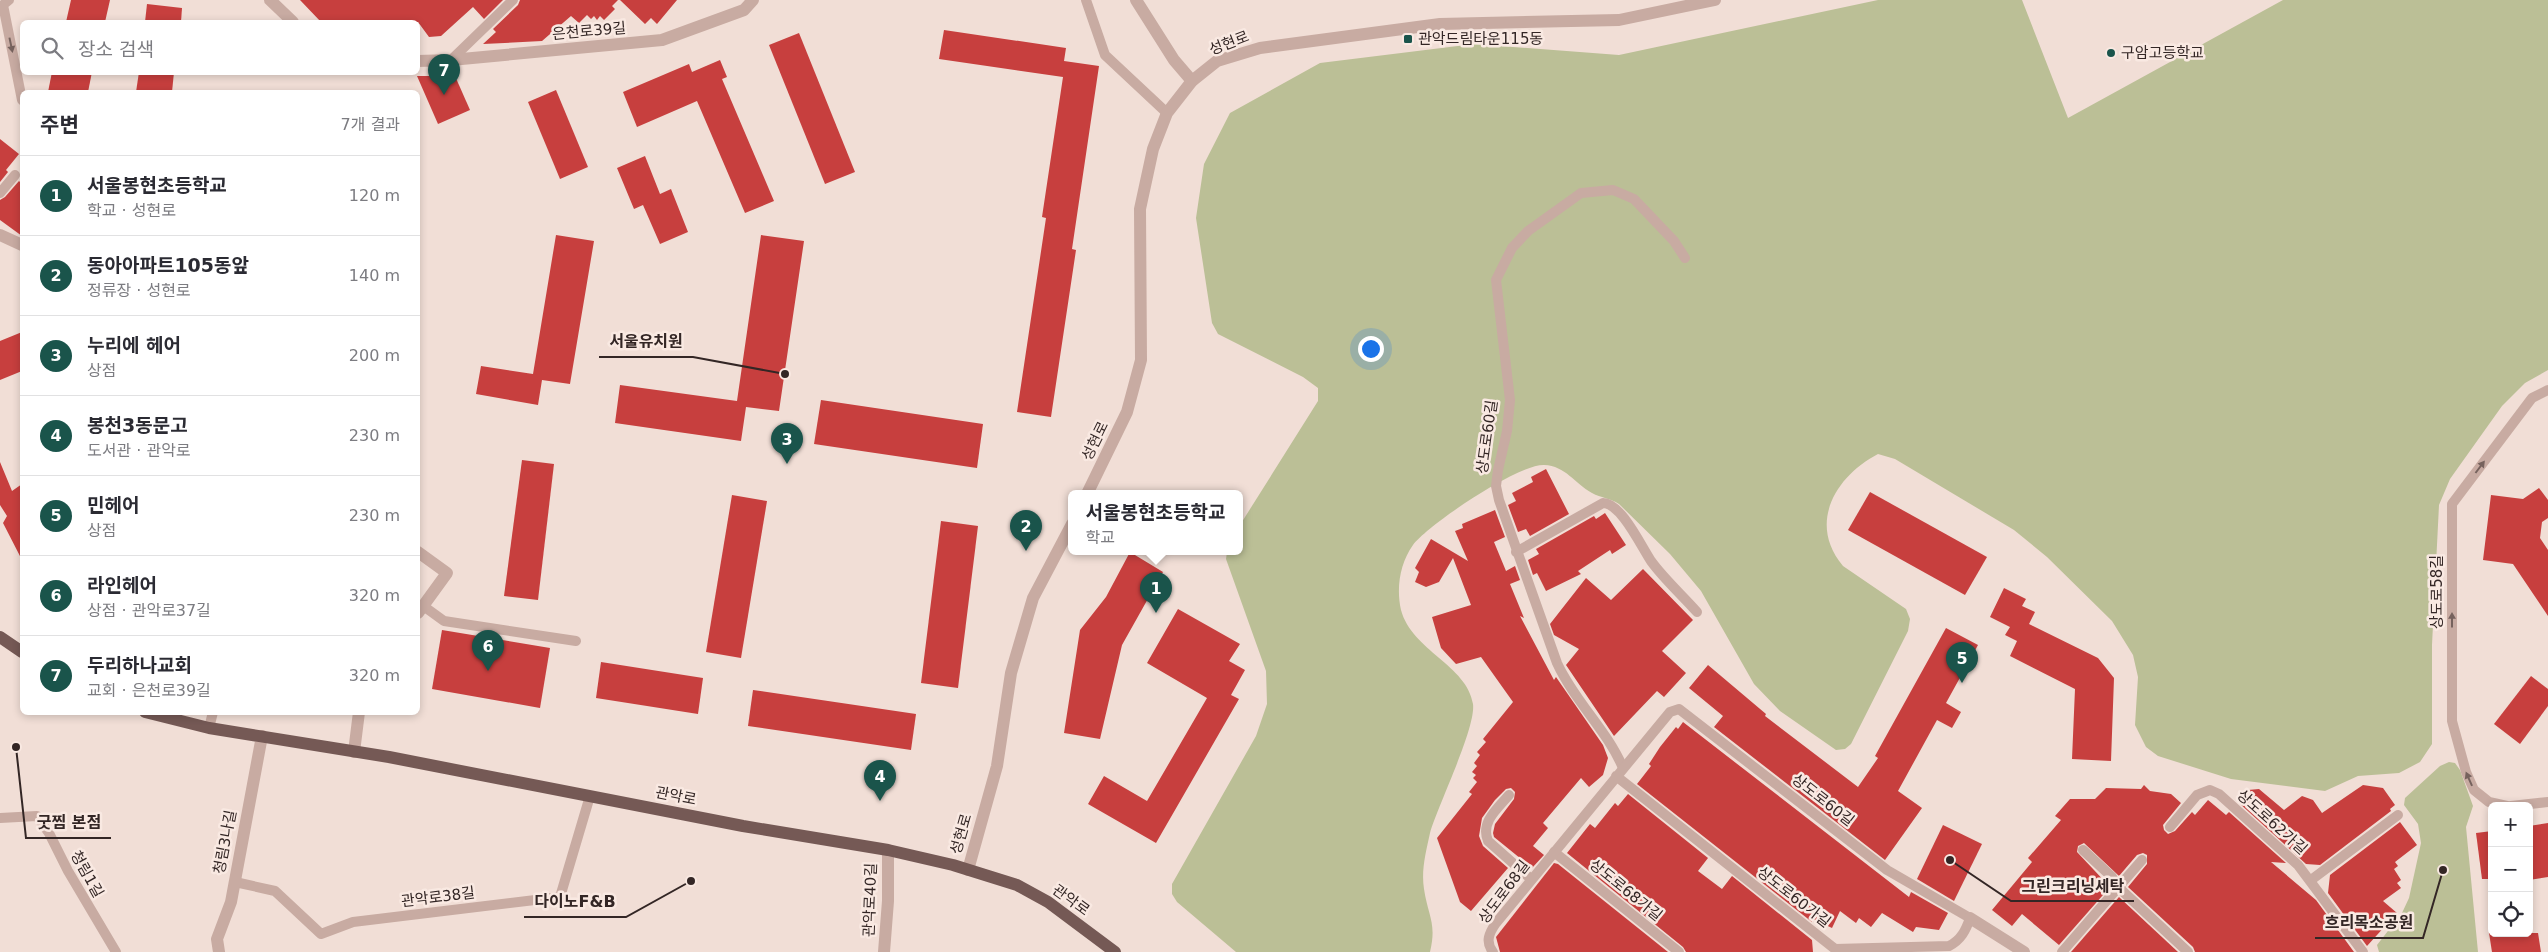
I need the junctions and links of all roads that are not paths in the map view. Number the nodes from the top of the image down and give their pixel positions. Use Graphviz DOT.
graph roads {
  1 [pos="513,0"];
  2 [pos="754,0"];
  3 [pos="1086,0"];
  4 [pos="1136,0"];
  5 [pos="1715,0"];
  6 [pos="269,1"];
  7 [pos="4,2"];
  8 [pos="291,20"];
  9 [pos="451,60"];
  10 [pos="420,61"];
  11 [pos="1192,82"];
  12 [pos="20,90"];
  13 [pos="1167,113"];
  14 [pos="15,175"];
  15 [pos="0,192"];
  16 [pos="0,234"];
  17 [pos="20,245"];
  18 [pos="1685,258"];
  19 [pos="2548,390"];
  20 [pos="1089,490"];
  21 [pos="1068,532"];
  22 [pos="1516,552"];
  23 [pos="420,553"];
  24 [pos="420,609"];
  25 [pos="1698,612"];
  26 [pos="0,637"];
  27 [pos="576,641"];
  28 [pos="20,651"];
  29 [pos="157,715"];
  30 [pos="212,715"];
  31 [pos="359,715"];
  32 [pos="209,728"];
  33 [pos="262,736"];
  34 [pos="354,752"];
  35 [pos="1619,772"];
  36 [pos="1509,795"];
  37 [pos="590,796"];
  38 [pos="2489,802"];
  39 [pos="2548,802"];
  40 [pos="2533,804"];
  41 [pos="2398,815"];
  42 [pos="0,818"];
  43 [pos="2170,827"];
  44 [pos="888,850"];
  45 [pos="2083,850"];
  46 [pos="1554,852"];
  47 [pos="2142,860"];
  48 [pos="968,870"];
  49 [pos="1531,879"];
  50 [pos="2311,880"];
  51 [pos="234,882"];
  52 [pos="2118,887"];
  53 [pos="1970,918"];
  54 [pos="1835,951"];
  55 [pos="116,952"];
  56 [pos="219,952"];
  57 [pos="884,952"];
  58 [pos="1115,952"];
  59 [pos="1493,952"];
  60 [pos="1679,952"];
  61 [pos="2024,952"];
  62 [pos="2062,952"];
  63 [pos="2188,952"];
  64 [pos="2363,952"];
  1 -- 9 [label="lane"];
  2 -- 9 [label="street, 은천로39길"];
  3 -- 13 [label="lane"];
  4 -- 11 [label="street"];
  5 -- 11 [label="street, 성현로"];
  6 -- 8 [label="street"];
  7 -- 12 [label="lane, one-way"];
  9 -- 10 [label="street, 은천로39길"];
  11 -- 13 [label="street, 성현로"];
  13 -- 20 [label="street, 성현로"];
  14 -- 15 [label="lane"];
  16 -- 17 [label="street"];
  18 -- 22 [label="lane, 상도로60길"];
  38 -- 19 [label="lane, 상도로58길, one-way"];
  21 -- 48 [label="street, 성현로"];
  22 -- 25 [label="lane"];
  22 -- 35 [label="lane, 상도로60길"];
  23 -- 24 [label="street"];
  24 -- 27 [label="lane"];
  26 -- 28 [label="main road"];
  29 -- 32 [label="main road, 관악로"];
  30 -- 32 [label="lane"];
  31 -- 34 [label="street"];
  32 -- 33 [label="main road, 관악로"];
  33 -- 34 [label="main road, 관악로"];
  33 -- 51 [label="street, 청림3나길"];
  34 -- 37 [label="main road, 관악로"];
  35 -- 46 [label="lane, 상도로60길"];
  35 -- 53 [label="lane, 상도로60길"];
  35 -- 54 [label="lane, 상도로60가길"];
  36 -- 49 [label="lane"];
  37 -- 44 [label="main road, 관악로"];
  37 -- 51 [label="lane, 관악로38길"];
  39 -- 40 [label="lane"];
  41 -- 50 [label="lane"];
  42 -- 55 [label="lane, 청림1길"];
  43 -- 50 [label="lane, 상도로62가길"];
  44 -- 48 [label="main road, 관악로"];
  44 -- 57 [label="street, 관악로40길"];
  45 -- 52 [label="lane"];
  46 -- 49 [label="lane, 상도로68길"];
  46 -- 60 [label="lane, 상도로68가길"];
  47 -- 52 [label="lane"];
  48 -- 58 [label="main road, 관악로"];
  49 -- 59 [label="lane, 상도로68길"];
  50 -- 64 [label="lane, 상도로62가길"];
  51 -- 56 [label="street, 청림3나길"];
  52 -- 62 [label="lane"];
  52 -- 63 [label="lane"];
  53 -- 54 [label="lane, 상도로60가길"];
  53 -- 61 [label="street, 상도로60길"];
}
